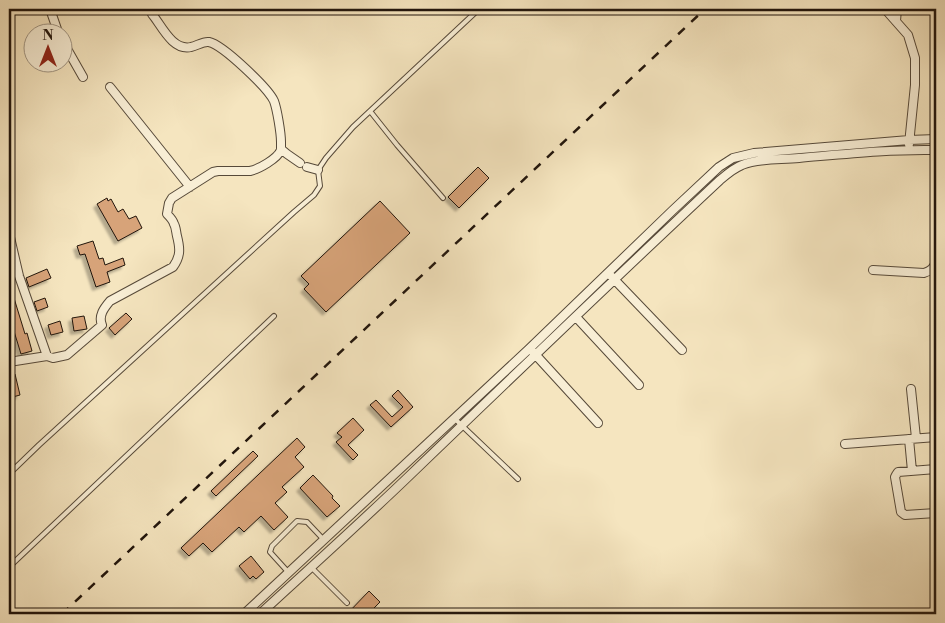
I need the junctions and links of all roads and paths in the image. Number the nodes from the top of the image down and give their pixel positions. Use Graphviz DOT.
graph roads {
  1 [pos="14,9"];
  2 [pos="50,9"];
  3 [pos="152,9"];
  4 [pos="479,9"];
  5 [pos="885,9"];
  6 [pos="897,9"];
  7 [pos="9,14"];
  8 [pos="896,21"];
  9 [pos="55,22"];
  10 [pos="72,57"];
  11 [pos="84,77"];
  12 [pos="110,87"];
  13 [pos="370,111"];
  14 [pos="936,139"];
  15 [pos="909,140"];
  16 [pos="281,149"];
  17 [pos="909,149"];
  18 [pos="936,150"];
  19 [pos="318,170"];
  20 [pos="190,187"];
  21 [pos="443,198"];
  22 [pos="9,233"];
  23 [pos="936,261"];
  24 [pos="873,270"];
  25 [pos="611,276"];
  26 [pos="274,316"];
  27 [pos="576,318"];
  28 [pos="529,349"];
  29 [pos="682,350"];
  30 [pos="536,354"];
  31 [pos="47,356"];
  32 [pos="9,362"];
  33 [pos="639,385"];
  34 [pos="911,389"];
  35 [pos="455,418"];
  36 [pos="598,423"];
  37 [pos="462,425"];
  38 [pos="936,437"];
  39 [pos="913,439"];
  40 [pos="845,444"];
  41 [pos="936,469"];
  42 [pos="912,471"];
  43 [pos="9,474"];
  44 [pos="518,479"];
  45 [pos="936,513"];
  46 [pos="324,540"];
  47 [pos="9,567"];
  48 [pos="311,567"];
  49 [pos="289,573"];
  50 [pos="347,603"];
  51 [pos="244,614"];
  52 [pos="260,614"];
  1 -- 7 [label="street"];
  2 -- 9 [label="street"];
  3 -- 16 [label="street"];
  4 -- 13 [label="lane"];
  5 -- 8 [label="street"];
  6 -- 8 [label="street"];
  8 -- 15 [label="street"];
  10 -- 11 [label="street"];
  12 -- 20 [label="street"];
  13 -- 19 [label="lane"];
  13 -- 21 [label="lane"];
  14 -- 15 [label="street"];
  15 -- 17 [label="street"];
  15 -- 25 [label="street"];
  16 -- 19 [label="street"];
  16 -- 20 [label="street"];
  17 -- 18 [label="street"];
  17 -- 25 [label="street"];
  19 -- 43 [label="lane"];
  20 -- 31 [label="street"];
  22 -- 31 [label="street"];
  23 -- 24 [label="street"];
  25 -- 27 [label="street"];
  25 -- 28 [label="street"];
  25 -- 29 [label="street"];
  26 -- 47 [label="lane"];
  27 -- 30 [label="street"];
  27 -- 33 [label="street"];
  28 -- 30 [label="street"];
  28 -- 35 [label="street"];
  30 -- 36 [label="street"];
  30 -- 37 [label="street"];
  31 -- 32 [label="street"];
  34 -- 39 [label="street"];
  35 -- 37 [label="lane"];
  35 -- 46 [label="street"];
  37 -- 44 [label="lane"];
  37 -- 48 [label="street"];
  38 -- 39 [label="street"];
  39 -- 40 [label="street"];
  39 -- 42 [label="street"];
  41 -- 42 [label="street"];
  42 -- 45 [label="street"];
  46 -- 49 [label="street"];
  46 -- 49 [label="lane"];
  48 -- 50 [label="lane"];
  48 -- 52 [label="street"];
  49 -- 51 [label="street"];
}
